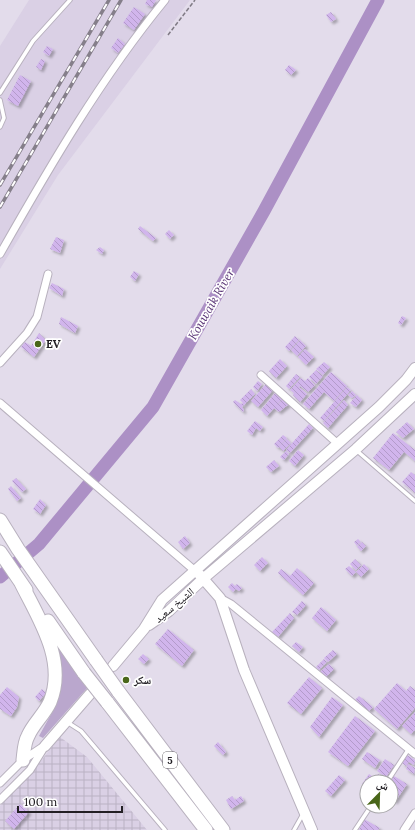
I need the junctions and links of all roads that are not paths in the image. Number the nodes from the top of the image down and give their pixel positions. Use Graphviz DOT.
graph roads {
  1 [pos="70,0"];
  2 [pos="165,0"];
  3 [pos="0,93"];
  4 [pos="0,100"];
  5 [pos="0,127"];
  6 [pos="0,254"];
  7 [pos="48,274"];
  8 [pos="0,363"];
  9 [pos="415,368"];
  10 [pos="261,375"];
  11 [pos="415,394"];
  12 [pos="0,403"];
  13 [pos="338,444"];
  14 [pos="356,449"];
  15 [pos="415,501"];
  16 [pos="0,520"];
  17 [pos="2,556"];
  18 [pos="194,570"];
  19 [pos="204,578"];
  20 [pos="21,583"];
  21 [pos="220,598"];
  22 [pos="144,629"];
  23 [pos="113,666"];
  24 [pos="90,694"];
  25 [pos="66,721"];
  26 [pos="44,746"];
  27 [pos="408,750"];
  28 [pos="415,754"];
  29 [pos="23,760"];
  30 [pos="392,774"];
  31 [pos="0,783"];
  32 [pos="0,800"];
  33 [pos="305,811"];
  34 [pos="415,813"];
  35 [pos="366,814"];
  36 [pos="165,830"];
  37 [pos="206,830"];
  38 [pos="223,830"];
  39 [pos="294,830"];
  40 [pos="312,830"];
  41 [pos="355,830"];
  42 [pos="404,830"];
  1 -- 3 [label="lane"];
  2 -- 6 [label="street"];
  4 -- 5 [label="lane"];
  7 -- 8 [label="street"];
  9 -- 13 [label="main road, الشيخ سعيد"];
  10 -- 13 [label="street"];
  11 -- 14 [label="main road, الشيخ سعيد"];
  12 -- 18 [label="street"];
  13 -- 18 [label="main road, الشيخ سعيد"];
  14 -- 15 [label="lane"];
  14 -- 19 [label="main road, الشيخ سعيد"];
  16 -- 38 [label="highway, 5, bridge"];
  17 -- 20 [label="highway, 5"];
  18 -- 19 [label="main road"];
  18 -- 22 [label="main road, الشيخ سعيد"];
  19 -- 21 [label="main road"];
  19 -- 22 [label="main road, الشيخ سعيد"];
  20 -- 29 [label="highway"];
  20 -- 37 [label="highway, 5, bridge"];
  21 -- 27 [label="street"];
  21 -- 33 [label="main road"];
  22 -- 23 [label="main road"];
  24 -- 25 [label="main road"];
  25 -- 26 [label="main road"];
  25 -- 36 [label="lane"];
  26 -- 29 [label="street"];
  26 -- 32 [label="street"];
  27 -- 28 [label="street"];
  27 -- 30 [label="lane"];
  29 -- 31 [label="street"];
  33 -- 39 [label="lane"];
  33 -- 40 [label="main road"];
  34 -- 42 [label="street"];
  35 -- 41 [label="lane"];
}
